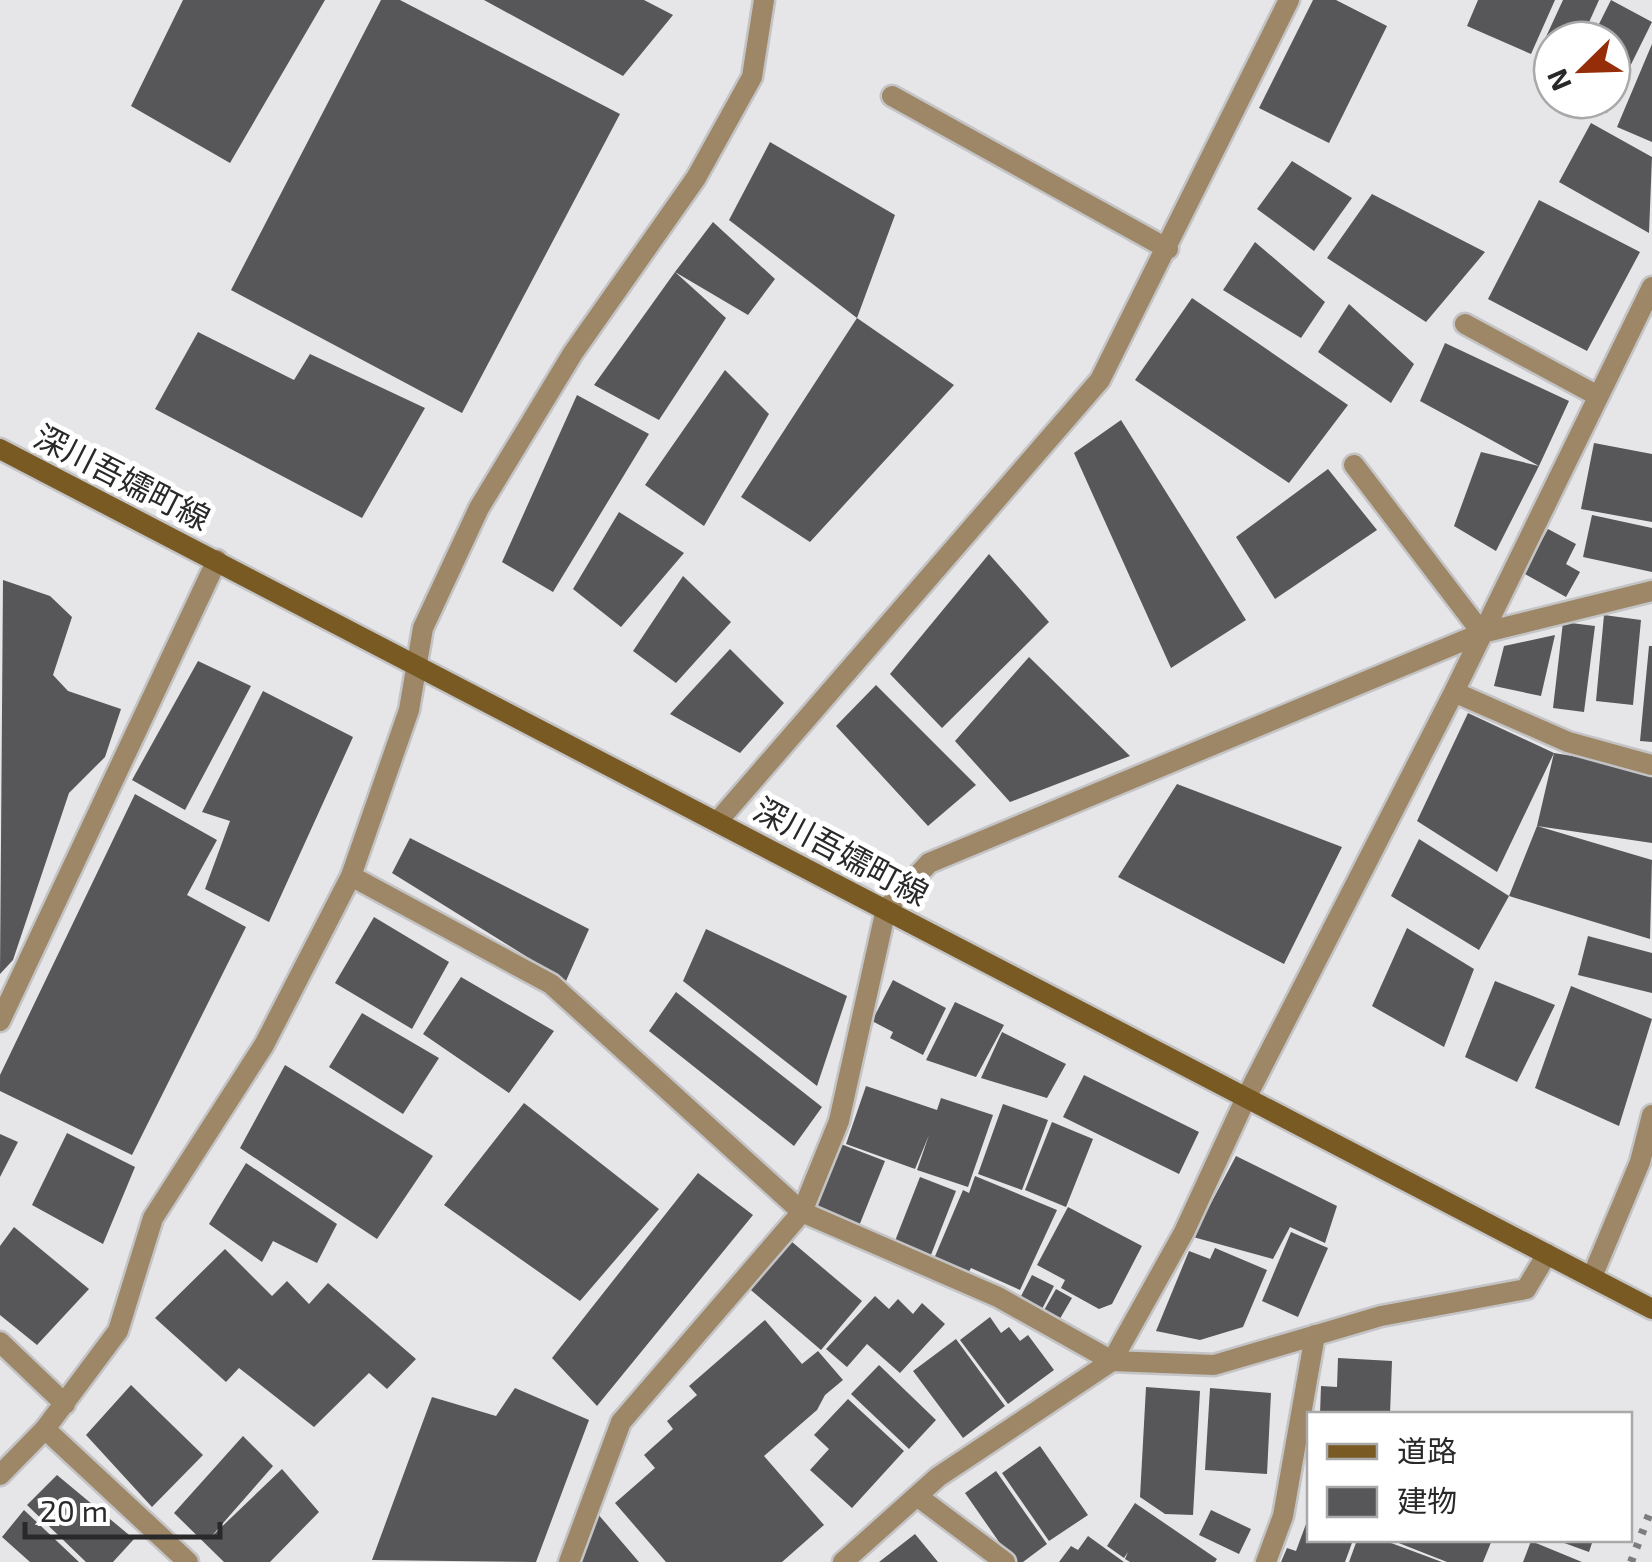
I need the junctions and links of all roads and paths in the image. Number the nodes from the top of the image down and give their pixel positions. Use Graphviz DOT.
graph roads {
  1 [pos="764,0"];
  2 [pos="1288,0"];
  3 [pos="892,96"];
  4 [pos="1168,250"];
  5 [pos="1652,286"];
  6 [pos="1465,324"];
  7 [pos="1598,396"];
  8 [pos="0,450"];
  9 [pos="1354,466"];
  10 [pos="218,560"];
  11 [pos="1652,591"];
  12 [pos="1482,633"];
  13 [pos="417,664"];
  14 [pos="1454,692"];
  15 [pos="1652,765"];
  16 [pos="718,822"];
  17 [pos="352,876"];
  18 [pos="886,909"];
  19 [pos="0,1021"];
  20 [pos="1246,1098"];
  21 [pos="1652,1115"];
  22 [pos="802,1212"];
  23 [pos="1547,1254"];
  24 [pos="1592,1277"];
  25 [pos="1652,1309"];
  26 [pos="1315,1335"];
  27 [pos="0,1342"];
  28 [pos="1112,1362"];
  29 [pos="65,1404"];
  30 [pos="45,1429"];
  31 [pos="0,1475"];
  32 [pos="917,1496"];
  33 [pos="188,1562"];
  34 [pos="569,1562"];
  35 [pos="843,1562"];
  36 [pos="1005,1562"];
  37 [pos="1266,1562"];
  1 -- 13 [label="street"];
  2 -- 4 [label="street"];
  3 -- 4 [label="street"];
  4 -- 16 [label="street"];
  5 -- 7 [label="street"];
  6 -- 7 [label="street"];
  7 -- 12 [label="street"];
  8 -- 10 [label="main road, 深川吾嬬町線"];
  9 -- 12 [label="street"];
  10 -- 13 [label="main road, 深川吾嬬町線"];
  10 -- 19 [label="street"];
  11 -- 12 [label="street"];
  12 -- 14 [label="street"];
  12 -- 18 [label="street"];
  13 -- 16 [label="main road, 深川吾嬬町線"];
  13 -- 17 [label="street"];
  14 -- 15 [label="street"];
  14 -- 20 [label="street"];
  16 -- 18 [label="main road, 深川吾嬬町線"];
  17 -- 22 [label="street"];
  17 -- 29 [label="street"];
  18 -- 20 [label="main road, 深川吾嬬町線"];
  18 -- 22 [label="street"];
  20 -- 23 [label="main road, 深川吾嬬町線"];
  20 -- 28 [label="street"];
  21 -- 24 [label="street"];
  22 -- 28 [label="street"];
  22 -- 34 [label="street"];
  23 -- 24 [label="main road, 深川吾嬬町線"];
  23 -- 26 [label="street"];
  24 -- 25 [label="main road, 深川吾嬬町線"];
  26 -- 28 [label="street"];
  26 -- 37 [label="street"];
  27 -- 29 [label="street"];
  28 -- 32 [label="street"];
  29 -- 30 [label="street"];
  30 -- 31 [label="street"];
  30 -- 33 [label="street"];
  32 -- 35 [label="street"];
  32 -- 36 [label="street"];
}
